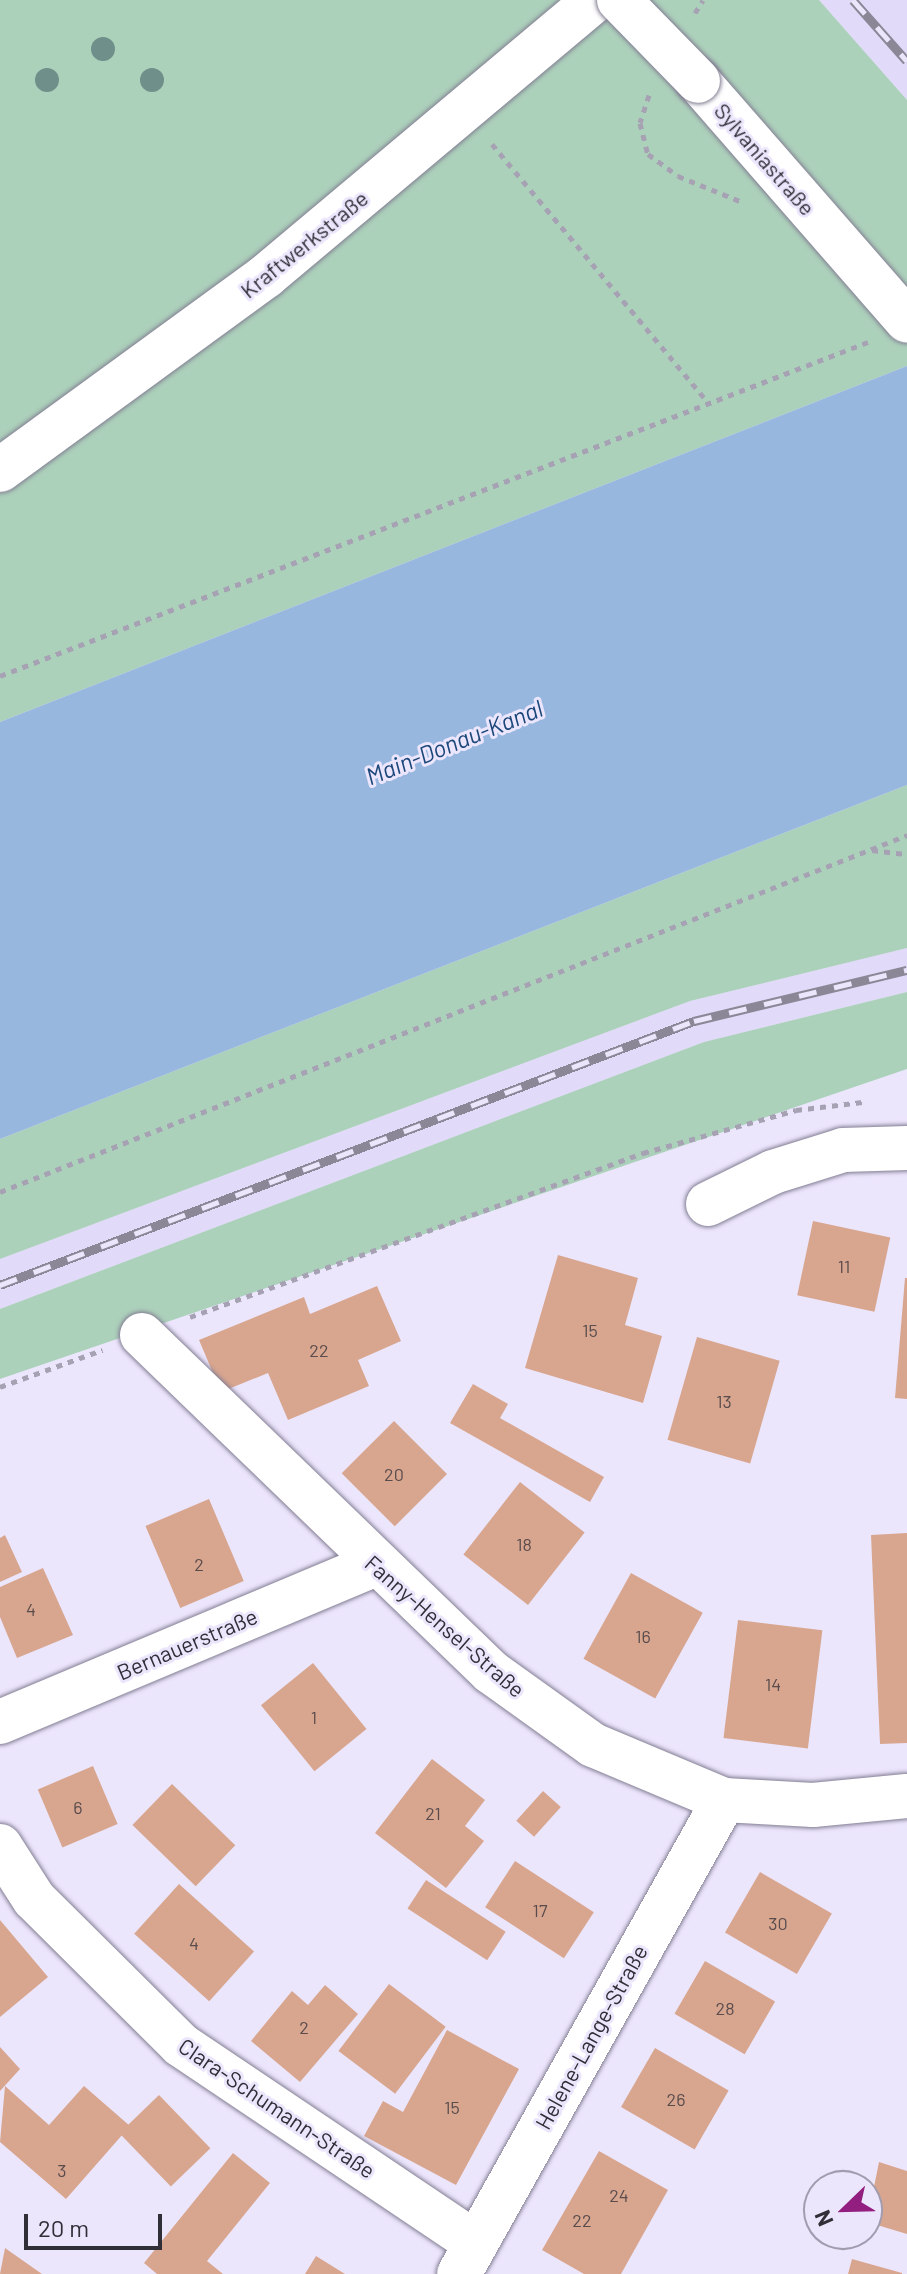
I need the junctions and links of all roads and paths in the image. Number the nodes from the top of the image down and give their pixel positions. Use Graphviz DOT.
graph roads {
  1 [pos="595,0"];
  2 [pos="619,0"];
  3 [pos="466,112"];
  4 [pos="893,330"];
  5 [pos="706,401"];
  6 [pos="0,470"];
  7 [pos="0,676"];
  8 [pos="907,835"];
  9 [pos="871,850"];
  10 [pos="907,854"];
  11 [pos="873,1104"];
  12 [pos="907,1148"];
  13 [pos="0,1192"];
  14 [pos="708,1204"];
  15 [pos="142,1335"];
  16 [pos="0,1387"];
  17 [pos="374,1565"];
  18 [pos="0,1722"];
  19 [pos="907,1796"];
  20 [pos="724,1800"];
  21 [pos="0,1846"];
  22 [pos="468,2259"];
  1 -- 3 [label="street, Kraftwerkstraße"];
  2 -- 4 [label="street, Sylvaniastraße, bridge"];
  3 -- 5 [label="path"];
  3 -- 6 [label="street, Kraftwerkstraße"];
  4 -- 5 [label="path"];
  5 -- 7 [label="path"];
  8 -- 9 [label="path"];
  9 -- 10 [label="path"];
  9 -- 13 [label="path"];
  11 -- 15 [label="path"];
  12 -- 14 [label="street"];
  15 -- 16 [label="path"];
  15 -- 17 [label="street, Fanny-Hensel-Straße"];
  17 -- 18 [label="street, Bernauerstraße"];
  17 -- 20 [label="street, Fanny-Hensel-Straße"];
  19 -- 20 [label="street, Fanny-Hensel-Straße"];
  20 -- 22 [label="street, Helene-Lange-Straße"];
  21 -- 22 [label="street, Clara-Schumann-Straße"];
}
